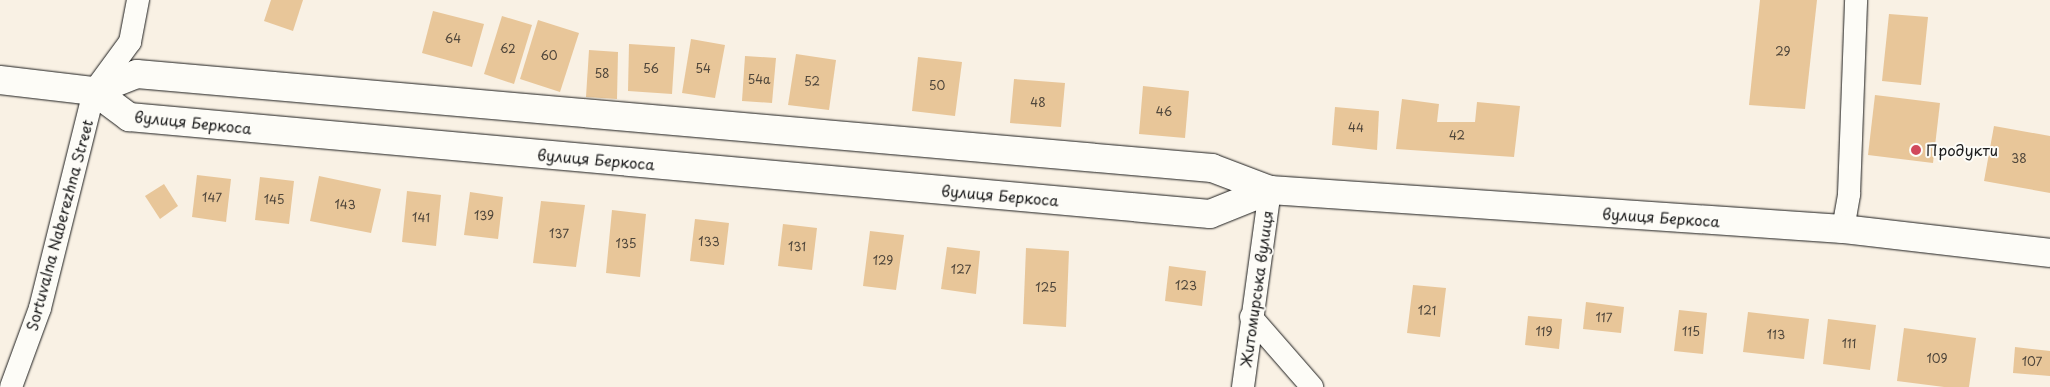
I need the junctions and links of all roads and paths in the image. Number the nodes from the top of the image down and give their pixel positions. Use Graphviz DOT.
graph roads {
  1 [pos="138,0"];
  2 [pos="1856,0"];
  3 [pos="0,80"];
  4 [pos="94,91"];
  5 [pos="1270,190"];
  6 [pos="1843,229"];
  7 [pos="2050,253"];
  8 [pos="1251,317"];
  9 [pos="11,387"];
  10 [pos="1243,387"];
  11 [pos="1312,387"];
  1 -- 4 [label="street"];
  2 -- 6 [label="street"];
  3 -- 4 [label="street"];
  4 -- 5 [label="street, вулиця Беркоса"];
  4 -- 5 [label="street, вулиця Беркоса"];
  4 -- 9 [label="street, Sortuvalna Naberezhna Street"];
  5 -- 6 [label="street, вулиця Беркоса"];
  5 -- 8 [label="street, Житомирська вулиця"];
  6 -- 7 [label="street, вулиця Беркоса"];
  8 -- 10 [label="street, Житомирська вулиця"];
  8 -- 11 [label="street"];
}
